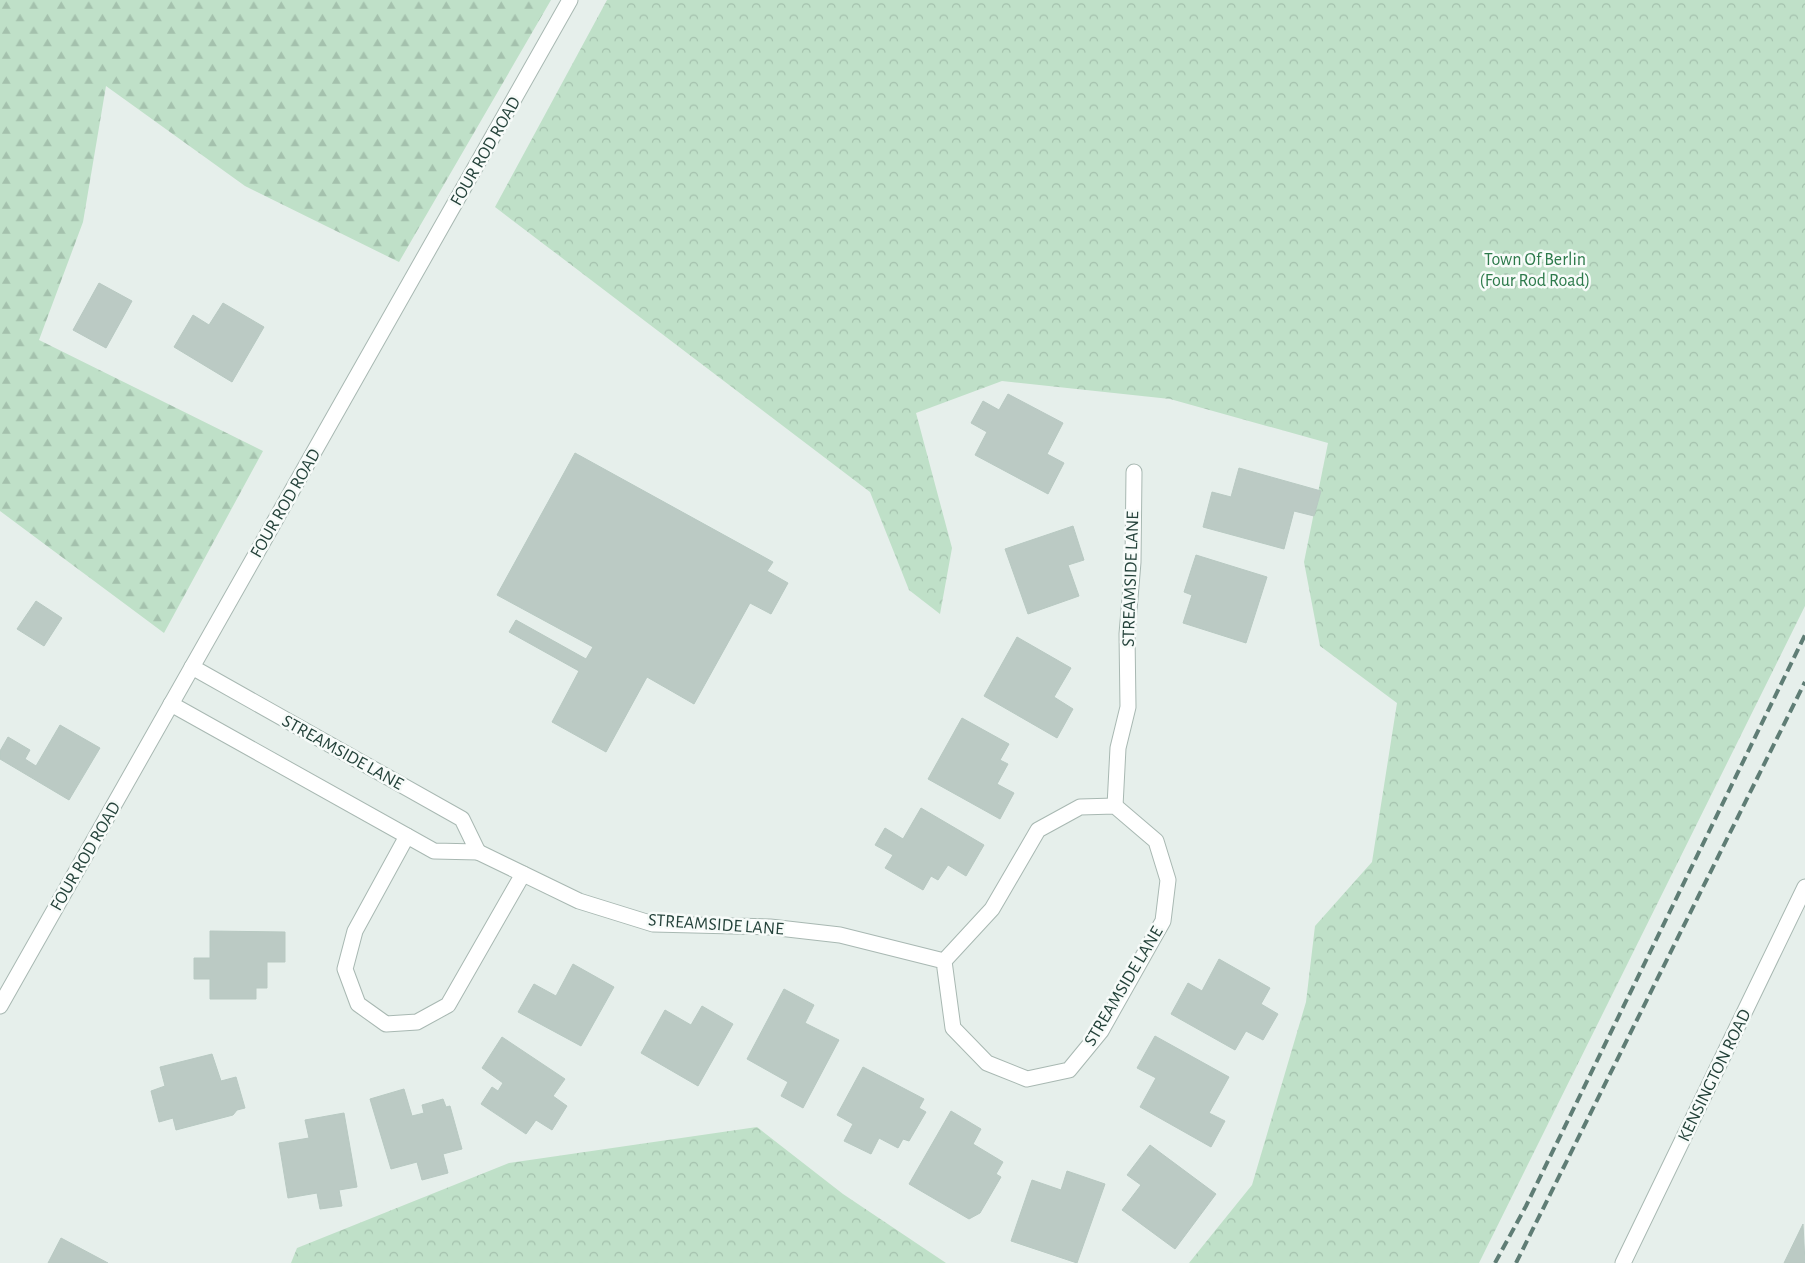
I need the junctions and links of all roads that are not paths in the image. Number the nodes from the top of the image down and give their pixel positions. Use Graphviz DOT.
graph roads {
  1 [pos="570,0"];
  2 [pos="1134,472"];
  3 [pos="192,668"];
  4 [pos="171,704"];
  5 [pos="1115,806"];
  6 [pos="406,836"];
  7 [pos="478,852"];
  8 [pos="523,874"];
  9 [pos="1805,887"];
  10 [pos="944,961"];
  11 [pos="0,1006"];
  12 [pos="1623,1263"];
  1 -- 3 [label="street, FOUR ROD ROAD"];
  2 -- 5 [label="street, STREAMSIDE LANE"];
  3 -- 4 [label="street, FOUR ROD ROAD"];
  3 -- 7 [label="street, STREAMSIDE LANE"];
  4 -- 6 [label="street, STREAMSIDE LANE"];
  4 -- 11 [label="street, FOUR ROD ROAD"];
  5 -- 10 [label="street"];
  5 -- 10 [label="street, STREAMSIDE LANE"];
  6 -- 7 [label="street, STREAMSIDE LANE"];
  6 -- 8 [label="street"];
  7 -- 8 [label="street, STREAMSIDE LANE"];
  8 -- 10 [label="street, STREAMSIDE LANE"];
  9 -- 12 [label="street, KENSINGTON ROAD"];
}
